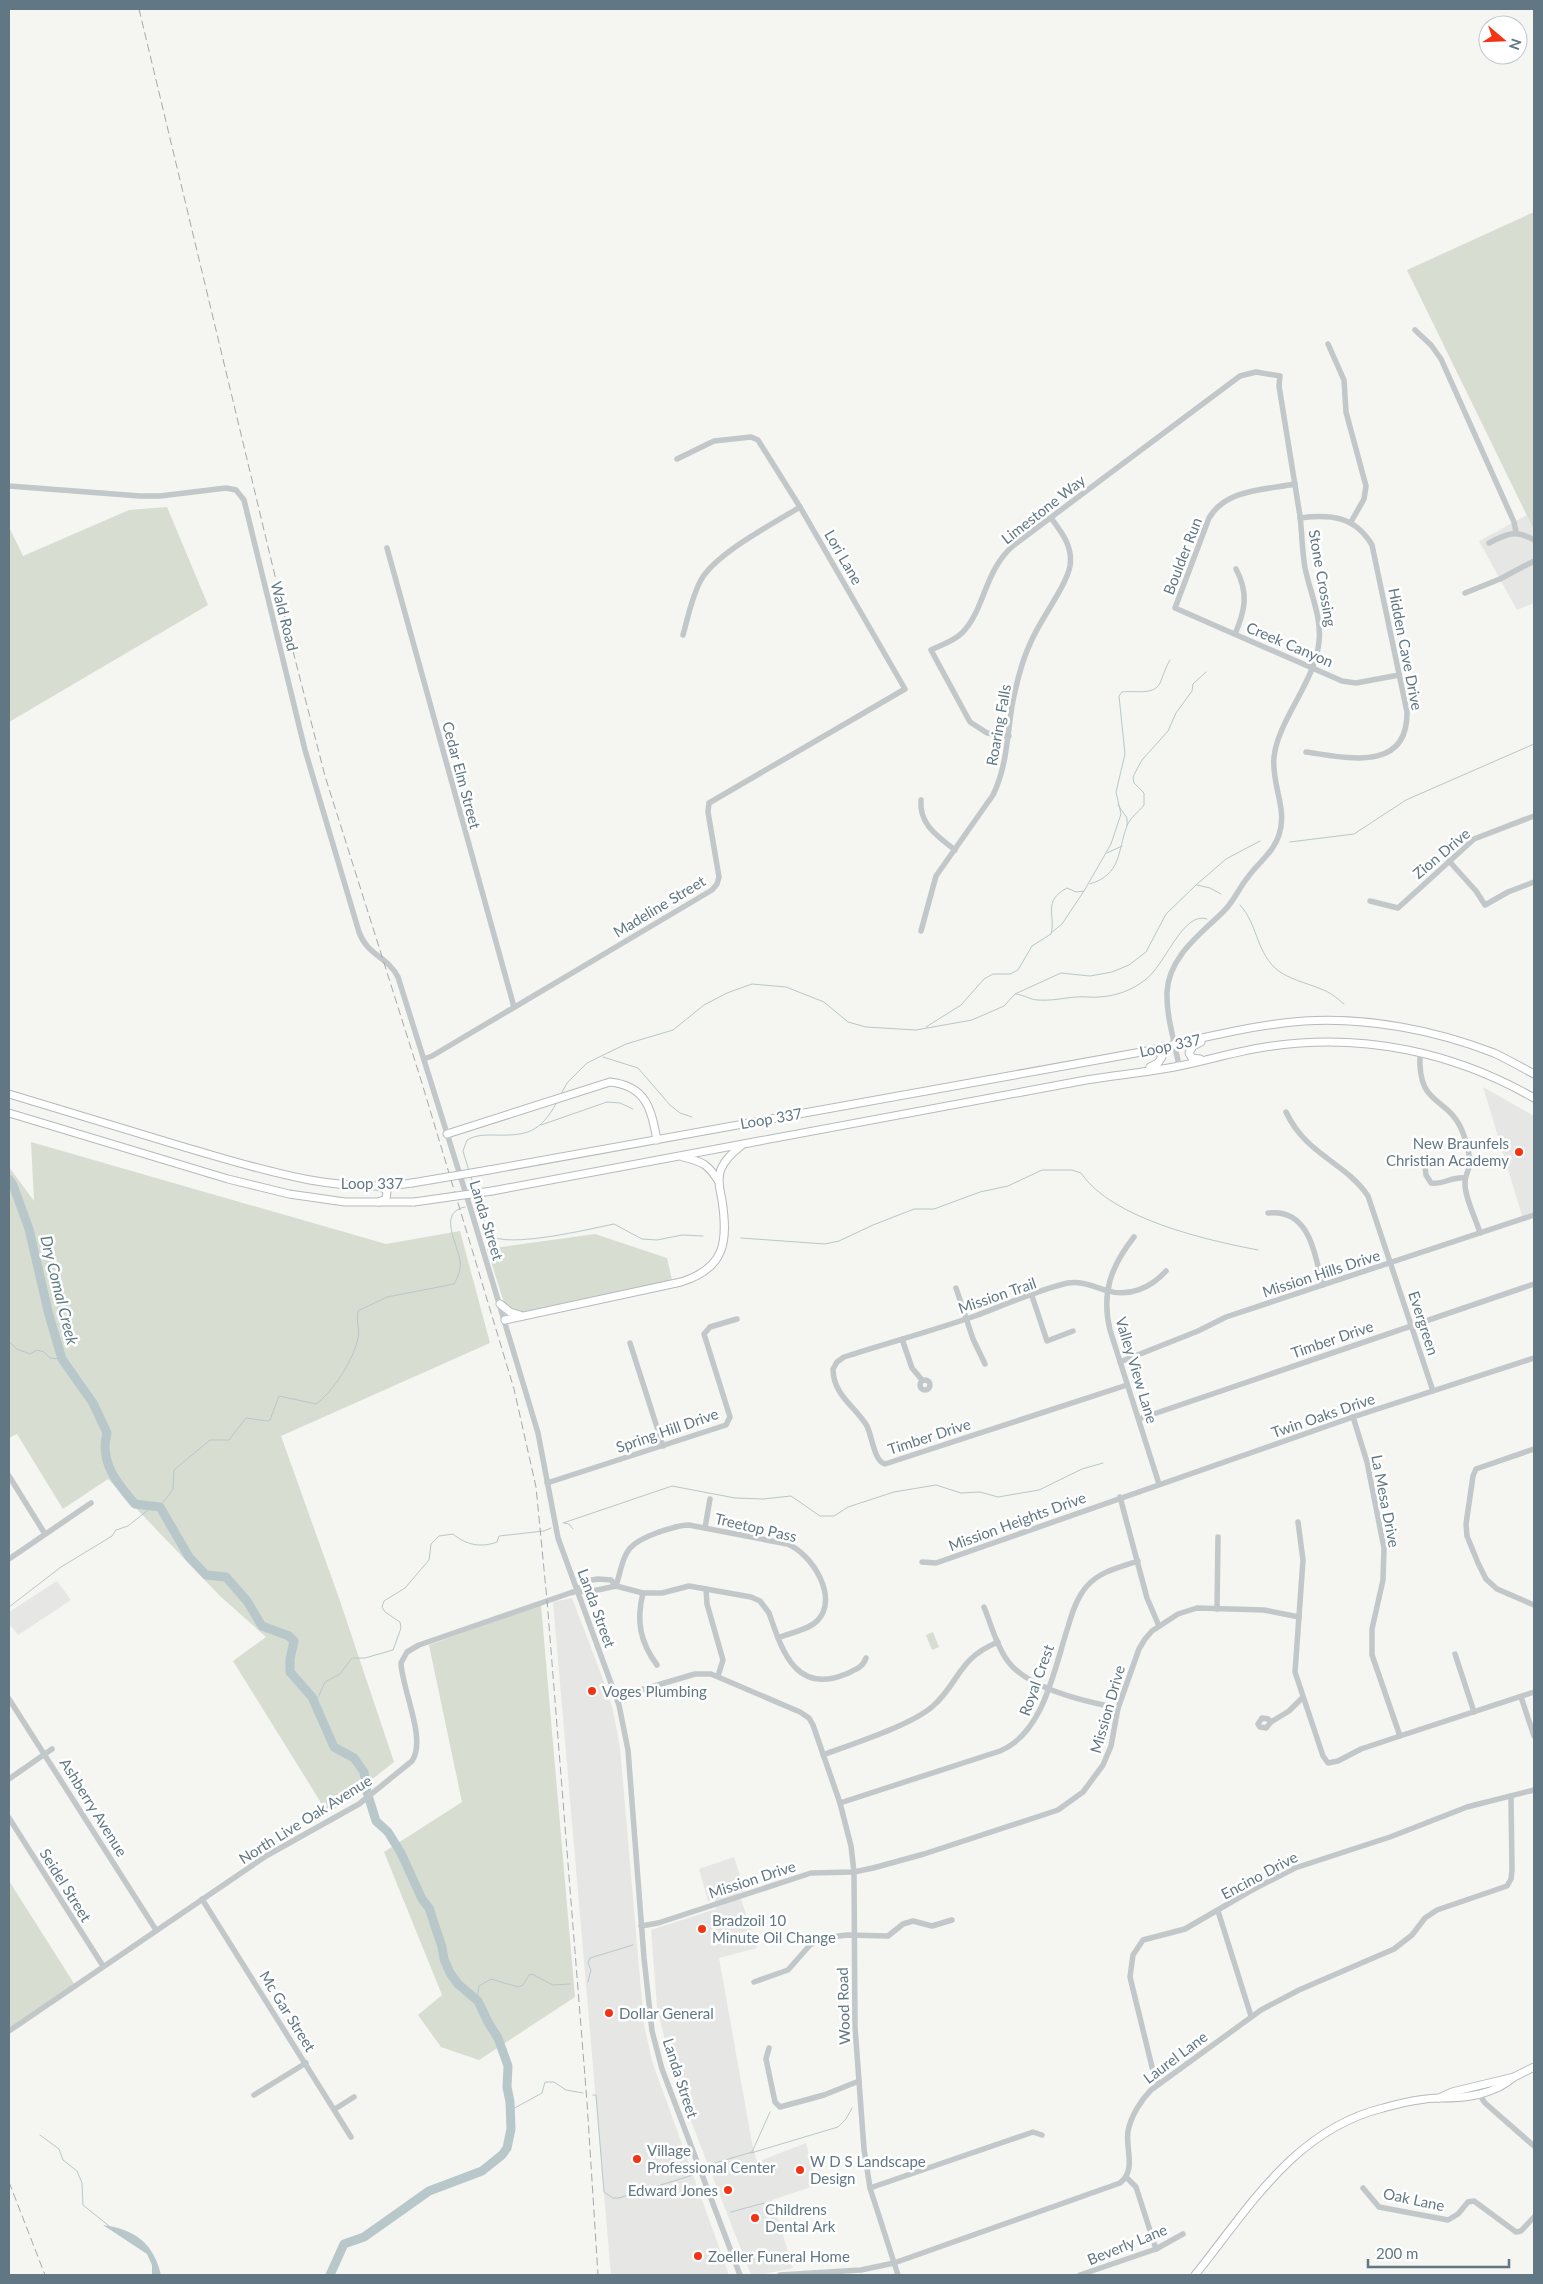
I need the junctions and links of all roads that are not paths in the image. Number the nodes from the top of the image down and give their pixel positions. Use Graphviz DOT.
graph roads {
  1 [pos="1415,330"];
  2 [pos="1328,344"];
  3 [pos="1280,376"];
  4 [pos="677,459"];
  5 [pos="1295,484"];
  6 [pos="9,486"];
  7 [pos="800,507"];
  8 [pos="1051,518"];
  9 [pos="1300,518"];
  10 [pos="1350,522"];
  11 [pos="1516,532"];
  12 [pos="1534,540"];
  13 [pos="1489,543"];
  14 [pos="387,548"];
  15 [pos="1534,561"];
  16 [pos="1236,570"];
  17 [pos="1465,593"];
  18 [pos="1175,608"];
  19 [pos="1235,634"];
  20 [pos="683,635"];
  21 [pos="1313,668"];
  22 [pos="1399,675"];
  23 [pos="905,689"];
  24 [pos="1009,736"];
  25 [pos="1306,752"];
  26 [pos="921,800"];
  27 [pos="1534,816"];
  28 [pos="955,850"];
  29 [pos="1449,861"];
  30 [pos="1534,882"];
  31 [pos="1370,901"];
  32 [pos="921,932"];
  33 [pos="384,961"];
  34 [pos="514,1008"];
  35 [pos="1220,1034"];
  36 [pos="1175,1044"];
  37 [pos="1147,1051"];
  38 [pos="1420,1053"];
  39 [pos="424,1059"];
  40 [pos="1206,1059"];
  41 [pos="1179,1066"];
  42 [pos="1138,1072"];
  43 [pos="1534,1074"];
  44 [pos="9,1094"];
  45 [pos="1534,1098"];
  46 [pos="1286,1112"];
  47 [pos="9,1113"];
  48 [pos="447,1134"];
  49 [pos="657,1140"];
  50 [pos="743,1144"];
  51 [pos="680,1156"];
  52 [pos="1424,1157"];
  53 [pos="1465,1178"];
  54 [pos="719,1182"];
  55 [pos="375,1185"];
  56 [pos="371,1203"];
  57 [pos="1268,1213"];
  58 [pos="1534,1215"];
  59 [pos="1480,1233"];
  60 [pos="1134,1236"];
  61 [pos="1391,1263"];
  62 [pos="1166,1271"];
  63 [pos="1534,1284"];
  64 [pos="1324,1285"];
  65 [pos="956,1288"];
  66 [pos="1106,1290"];
  67 [pos="1032,1296"];
  68 [pos="500,1304"];
  69 [pos="525,1316"];
  70 [pos="737,1319"];
  71 [pos="966,1319"];
  72 [pos="504,1320"];
  73 [pos="1412,1324"];
  74 [pos="1073,1331"];
  75 [pos="902,1338"];
  76 [pos="630,1342"];
  77 [pos="1534,1358"];
  78 [pos="1120,1362"];
  79 [pos="985,1364"];
  80 [pos="922,1380"];
  81 [pos="1127,1385"];
  82 [pos="1433,1391"];
  83 [pos="1353,1417"];
  84 [pos="1139,1419"];
  85 [pos="663,1446"];
  86 [pos="1534,1450"];
  87 [pos="882,1463"];
  88 [pos="9,1476"];
  89 [pos="547,1483"];
  90 [pos="1159,1484"];
  91 [pos="1120,1497"];
  92 [pos="710,1499"];
  93 [pos="91,1503"];
  94 [pos="1298,1522"];
  95 [pos="705,1528"];
  96 [pos="45,1534"];
  97 [pos="1218,1537"];
  98 [pos="9,1559"];
  99 [pos="1138,1561"];
  100 [pos="922,1562"];
  101 [pos="600,1579"];
  102 [pos="616,1586"];
  103 [pos="601,1589"];
  104 [pos="706,1589"];
  105 [pos="577,1590"];
  106 [pos="643,1594"];
  107 [pos="1534,1605"];
  108 [pos="984,1607"];
  109 [pos="1217,1609"];
  110 [pos="1299,1617"];
  111 [pos="1159,1626"];
  112 [pos="778,1638"];
  113 [pos="998,1642"];
  114 [pos="1455,1654"];
  115 [pos="866,1658"];
  116 [pos="657,1665"];
  117 [pos="718,1676"];
  118 [pos="1048,1687"];
  119 [pos="1534,1692"];
  120 [pos="617,1697"];
  121 [pos="1521,1697"];
  122 [pos="1302,1698"];
  123 [pos="9,1699"];
  124 [pos="1118,1708"];
  125 [pos="1474,1712"];
  126 [pos="1271,1722"];
  127 [pos="1400,1736"];
  128 [pos="1534,1736"];
  129 [pos="52,1750"];
  130 [pos="45,1753"];
  131 [pos="823,1755"];
  132 [pos="9,1779"];
  133 [pos="1534,1790"];
  134 [pos="1511,1796"];
  135 [pos="840,1803"];
  136 [pos="9,1818"];
  137 [pos="854,1872"];
  138 [pos="202,1899"];
  139 [pos="1218,1911"];
  140 [pos="952,1920"];
  141 [pos="641,1926"];
  142 [pos="156,1930"];
  143 [pos="854,1936"];
  144 [pos="103,1966"];
  145 [pos="754,1982"];
  146 [pos="1251,2016"];
  147 [pos="9,2031"];
  148 [pos="769,2048"];
  149 [pos="306,2063"];
  150 [pos="1534,2066"];
  151 [pos="1514,2077"];
  152 [pos="859,2081"];
  153 [pos="1159,2084"];
  154 [pos="1479,2094"];
  155 [pos="254,2095"];
  156 [pos="354,2097"];
  157 [pos="1439,2098"];
  158 [pos="335,2109"];
  159 [pos="1042,2135"];
  160 [pos="351,2136"];
  161 [pos="1534,2146"];
  162 [pos="1126,2177"];
  163 [pos="870,2188"];
  164 [pos="1363,2188"];
  165 [pos="1534,2217"];
  166 [pos="1183,2234"];
  167 [pos="1156,2249"];
  168 [pos="894,2262"];
  169 [pos="740,2275"];
  170 [pos="780,2275"];
  171 [pos="898,2275"];
  172 [pos="1080,2275"];
  173 [pos="1195,2275"];
  1 -- 11 [label="street"];
  2 -- 10 [label="street"];
  3 -- 5 [label="street, Stone Crossing"];
  3 -- 8 [label="street, Limestone Way"];
  4 -- 7 [label="street, Lori Lane"];
  5 -- 9 [label="street, Stone Crossing"];
  5 -- 18 [label="street, Boulder Run"];
  6 -- 33 [label="street, Wald Road"];
  7 -- 20 [label="street"];
  7 -- 23 [label="street, Lori Lane"];
  8 -- 24 [label="street, Roaring Falls"];
  8 -- 24 [label="street, Limestone Way"];
  9 -- 10 [label="street"];
  9 -- 21 [label="street, Stone Crossing"];
  10 -- 22 [label="street, Hidden Cave Drive"];
  11 -- 12 [label="street"];
  11 -- 13 [label="street"];
  14 -- 34 [label="street, Cedar Elm Street"];
  15 -- 17 [label="street"];
  16 -- 19 [label="street"];
  18 -- 19 [label="street, Creek Canyon"];
  19 -- 21 [label="street, Creek Canyon"];
  21 -- 22 [label="street, Creek Canyon"];
  21 -- 36 [label="street, Stone Crossing"];
  22 -- 25 [label="street, Hidden Cave Drive"];
  23 -- 34 [label="street, Madeline Street"];
  24 -- 28 [label="street, Roaring Falls"];
  26 -- 28 [label="street"];
  27 -- 29 [label="street, Zion Drive"];
  28 -- 32 [label="street, Roaring Falls"];
  29 -- 30 [label="street"];
  29 -- 31 [label="street, Zion Drive"];
  33 -- 39 [label="street, Landa Street"];
  34 -- 39 [label="street, Madeline Street"];
  35 -- 36 [label="main road, Loop 337"];
  35 -- 40 [label="main road"];
  35 -- 43 [label="main road, Loop 337"];
  36 -- 37 [label="main road, Loop 337"];
  36 -- 41 [label="street, Stone Crossing"];
  37 -- 42 [label="main road"];
  37 -- 49 [label="main road, Loop 337"];
  38 -- 40 [label="main road, Loop 337"];
  38 -- 45 [label="main road, Loop 337"];
  38 -- 53 [label="street"];
  39 -- 48 [label="street, Landa Street"];
  40 -- 41 [label="main road, Loop 337"];
  41 -- 42 [label="main road, Loop 337"];
  42 -- 50 [label="main road, Loop 337"];
  44 -- 55 [label="main road, Loop 337"];
  46 -- 61 [label="street, Evergreen"];
  47 -- 56 [label="main road, Loop 337"];
  48 -- 49 [label="main road"];
  48 -- 68 [label="street, Landa Street"];
  49 -- 55 [label="main road, Loop 337, bridge"];
  50 -- 51 [label="main road, Loop 337"];
  50 -- 54 [label="main road"];
  51 -- 54 [label="main road"];
  51 -- 56 [label="main road, Loop 337, bridge"];
  52 -- 53 [label="street"];
  53 -- 59 [label="street"];
  54 -- 69 [label="main road"];
  55 -- 56 [label="main road"];
  57 -- 64 [label="street"];
  58 -- 59 [label="street, Mission Hills Drive"];
  59 -- 61 [label="street, Mission Hills Drive"];
  60 -- 66 [label="street, Valley View Lane"];
  61 -- 64 [label="street, Mission Hills Drive"];
  61 -- 73 [label="street, Evergreen"];
  62 -- 66 [label="street, Mission Trail"];
  63 -- 73 [label="street, Timber Drive"];
  64 -- 78 [label="street, Mission Hills Drive"];
  65 -- 71 [label="street"];
  66 -- 67 [label="street, Mission Trail"];
  66 -- 78 [label="street, Valley View Lane"];
  67 -- 71 [label="street, Mission Trail"];
  67 -- 74 [label="street"];
  68 -- 69 [label="main road"];
  68 -- 72 [label="street, Landa Street"];
  69 -- 72 [label="main road"];
  70 -- 85 [label="street, Spring Hill Drive"];
  71 -- 75 [label="street, Mission Trail"];
  71 -- 79 [label="street"];
  72 -- 89 [label="street, Landa Street"];
  73 -- 82 [label="street, Evergreen"];
  73 -- 84 [label="street, Timber Drive"];
  75 -- 80 [label="street"];
  75 -- 87 [label="street, Mission Trail"];
  76 -- 85 [label="street"];
  77 -- 82 [label="street, Twin Oaks Drive"];
  78 -- 81 [label="street, Valley View Lane"];
  81 -- 84 [label="street, Valley View Lane"];
  81 -- 87 [label="street, Timber Drive"];
  82 -- 83 [label="street, Twin Oaks Drive"];
  83 -- 90 [label="street, Twin Oaks Drive"];
  83 -- 127 [label="street, La Mesa Drive"];
  84 -- 90 [label="street, Valley View Lane"];
  85 -- 89 [label="street, Spring Hill Drive"];
  86 -- 107 [label="street"];
  88 -- 96 [label="street"];
  89 -- 105 [label="street, Landa Street"];
  90 -- 91 [label="street, Twin Oaks Drive"];
  91 -- 99 [label="street"];
  91 -- 100 [label="street, Mission Heights Drive"];
  92 -- 95 [label="street"];
  93 -- 96 [label="street"];
  94 -- 110 [label="street"];
  95 -- 102 [label="street, Treetop Pass"];
  95 -- 112 [label="street, Treetop Pass"];
  96 -- 98 [label="street"];
  97 -- 109 [label="street"];
  99 -- 111 [label="street"];
  99 -- 118 [label="street, Royal Crest"];
  101 -- 102 [label="street"];
  101 -- 103 [label="street"];
  101 -- 105 [label="street, North Live Oak Avenue"];
  102 -- 103 [label="street"];
  102 -- 106 [label="street"];
  103 -- 105 [label="street"];
  104 -- 106 [label="street"];
  104 -- 112 [label="street"];
  104 -- 117 [label="street"];
  105 -- 120 [label="street, Landa Street"];
  105 -- 138 [label="street, North Live Oak Avenue"];
  106 -- 116 [label="street"];
  108 -- 113 [label="street"];
  109 -- 110 [label="street, Mission Drive"];
  109 -- 111 [label="street, Mission Drive"];
  110 -- 122 [label="street"];
  111 -- 124 [label="street, Mission Drive"];
  112 -- 115 [label="street"];
  113 -- 118 [label="street"];
  113 -- 131 [label="street"];
  114 -- 125 [label="street"];
  117 -- 120 [label="street"];
  117 -- 131 [label="street, Wood Road"];
  118 -- 124 [label="street"];
  118 -- 135 [label="street, Royal Crest"];
  119 -- 121 [label="street"];
  120 -- 141 [label="street, Landa Street"];
  121 -- 125 [label="street"];
  121 -- 128 [label="street"];
  122 -- 126 [label="street"];
  122 -- 127 [label="street"];
  123 -- 130 [label="street, Ashberry Avenue"];
  124 -- 137 [label="street, Mission Drive"];
  125 -- 127 [label="street"];
  129 -- 130 [label="street"];
  130 -- 132 [label="street"];
  130 -- 142 [label="street, Ashberry Avenue"];
  131 -- 135 [label="street, Wood Road"];
  133 -- 134 [label="street, Encino Drive"];
  134 -- 139 [label="street, Encino Drive"];
  134 -- 146 [label="street, Laurel Lane"];
  135 -- 137 [label="street, Wood Road"];
  136 -- 144 [label="street, Seidel Street"];
  137 -- 141 [label="street, Mission Drive"];
  137 -- 143 [label="street, Wood Road"];
  138 -- 142 [label="street, North Live Oak Avenue"];
  138 -- 149 [label="street, Mc Gar Street"];
  139 -- 146 [label="street"];
  139 -- 153 [label="street, Encino Drive"];
  140 -- 143 [label="street"];
  141 -- 169 [label="street, Landa Street"];
  142 -- 144 [label="street, North Live Oak Avenue"];
  143 -- 145 [label="street"];
  143 -- 152 [label="street, Wood Road"];
  144 -- 147 [label="street, North Live Oak Avenue"];
  146 -- 153 [label="street, Laurel Lane"];
  148 -- 152 [label="street"];
  149 -- 155 [label="street"];
  149 -- 158 [label="street, Mc Gar Street"];
  150 -- 151 [label="main road"];
  151 -- 154 [label="main road"];
  151 -- 157 [label="main road"];
  152 -- 163 [label="street, Wood Road"];
  153 -- 162 [label="street, Laurel Lane"];
  154 -- 157 [label="main road"];
  154 -- 161 [label="street"];
  156 -- 158 [label="street"];
  157 -- 173 [label="main road"];
  158 -- 160 [label="street, Mc Gar Street"];
  159 -- 163 [label="street"];
  162 -- 167 [label="street"];
  162 -- 168 [label="street"];
  163 -- 168 [label="street, Wood Road"];
  164 -- 165 [label="street, Oak Lane"];
  166 -- 167 [label="street, Beverly Lane"];
  167 -- 172 [label="street, Beverly Lane"];
  168 -- 170 [label="street"];
  168 -- 171 [label="street, Wood Road"];
}
